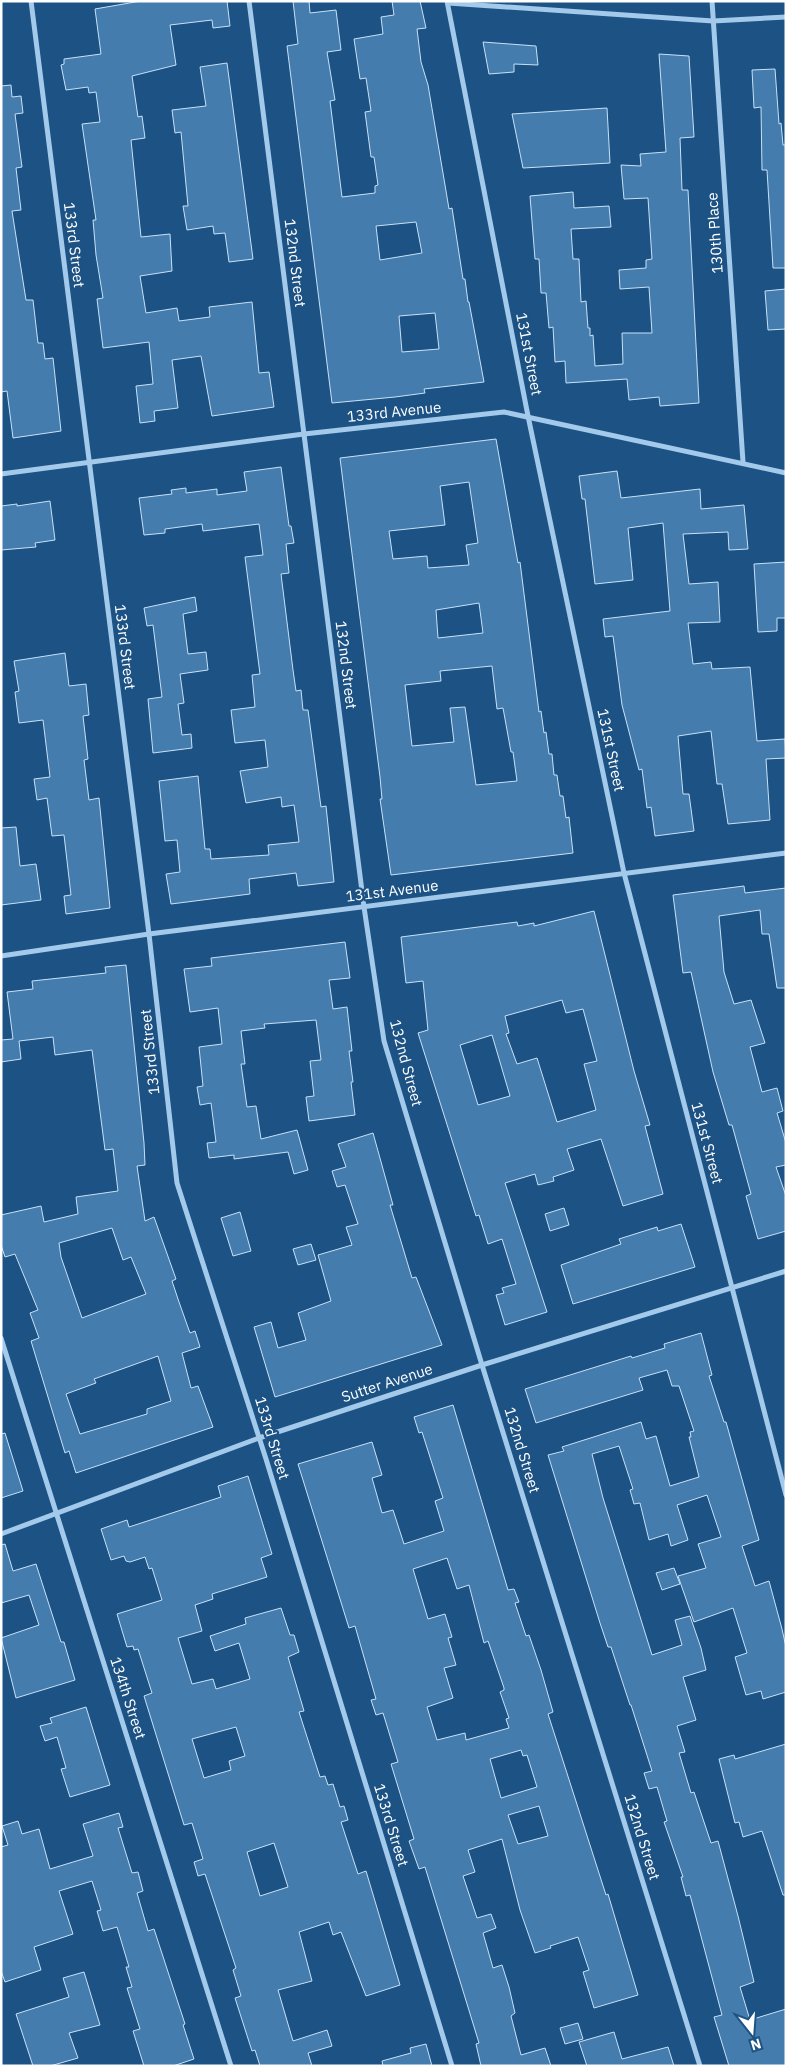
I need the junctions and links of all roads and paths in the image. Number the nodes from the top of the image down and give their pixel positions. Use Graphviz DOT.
graph roads {
  1 [pos="31,1"];
  2 [pos="249,1"];
  3 [pos="712,1"];
  4 [pos="448,2"];
  5 [pos="786,17"];
  6 [pos="713,21"];
  7 [pos="528,416"];
  8 [pos="304,434"];
  9 [pos="89,461"];
  10 [pos="743,462"];
  11 [pos="786,473"];
  12 [pos="1,474"];
  13 [pos="786,853"];
  14 [pos="624,873"];
  15 [pos="364,907"];
  16 [pos="149,934"];
  17 [pos="1,956"];
  18 [pos="786,1271"];
  19 [pos="732,1288"];
  20 [pos="1,1338"];
  21 [pos="482,1365"];
  22 [pos="260,1438"];
  23 [pos="786,1496"];
  24 [pos="56,1514"];
  25 [pos="1,1534"];
  26 [pos="231,2066"];
  27 [pos="452,2066"];
  28 [pos="700,2066"];
  1 -- 9 [label="street, 133rd Street"];
  2 -- 8 [label="street, 132nd Street"];
  3 -- 6 [label="street, 130th Place"];
  4 -- 6 [label="street"];
  4 -- 7 [label="street, 131st Street"];
  5 -- 6 [label="street"];
  6 -- 10 [label="street, 130th Place"];
  7 -- 8 [label="street, 133rd Avenue"];
  7 -- 10 [label="street, 133rd Avenue"];
  7 -- 14 [label="street, 131st Street"];
  8 -- 9 [label="street, 133rd Avenue"];
  8 -- 15 [label="street, 132nd Street"];
  9 -- 12 [label="street, 133rd Avenue"];
  9 -- 16 [label="street, 133rd Street"];
  10 -- 11 [label="street, 133rd Avenue"];
  13 -- 14 [label="street, 131st Avenue"];
  14 -- 15 [label="street, 131st Avenue"];
  14 -- 19 [label="street, 131st Street"];
  15 -- 16 [label="street, 131st Avenue"];
  15 -- 21 [label="street, 132nd Street"];
  16 -- 17 [label="street, 131st Avenue"];
  16 -- 22 [label="street, 133rd Street"];
  18 -- 19 [label="street, Sutter Avenue"];
  19 -- 21 [label="street, Sutter Avenue"];
  19 -- 23 [label="street, 131st Street"];
  20 -- 24 [label="street, 134th Street"];
  21 -- 22 [label="street, Sutter Avenue"];
  21 -- 28 [label="street, 132nd Street"];
  22 -- 24 [label="street, Sutter Avenue"];
  22 -- 27 [label="street, 133rd Street"];
  24 -- 25 [label="street, Sutter Avenue"];
  24 -- 26 [label="street, 134th Street"];
}
